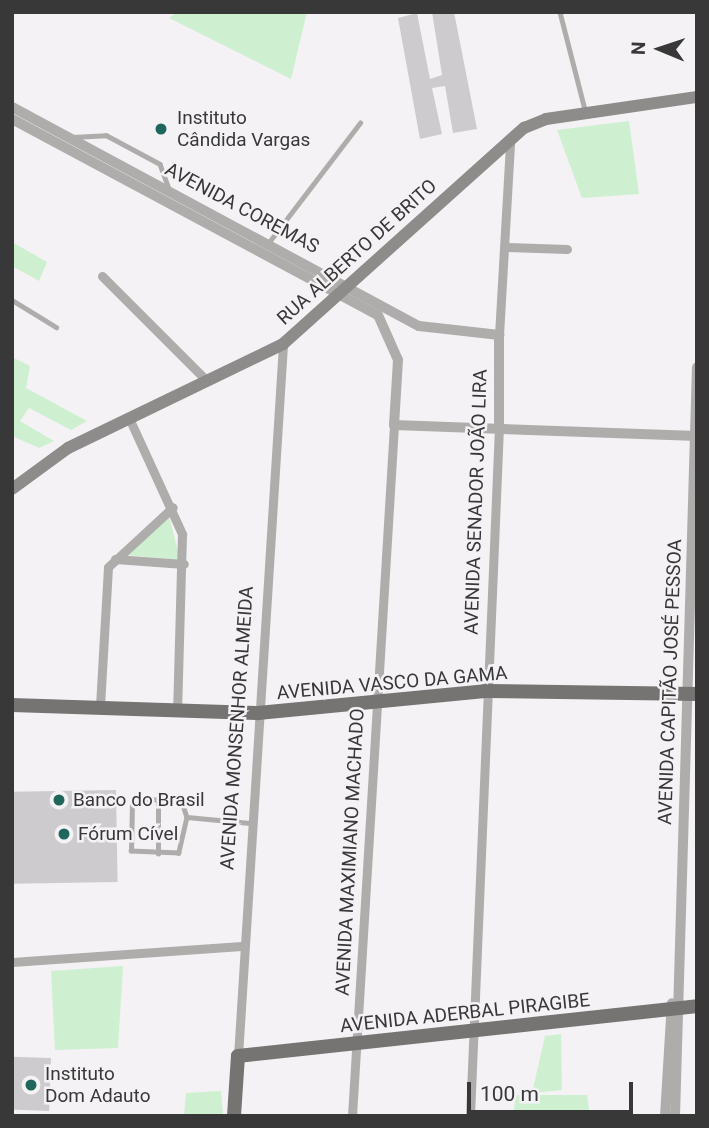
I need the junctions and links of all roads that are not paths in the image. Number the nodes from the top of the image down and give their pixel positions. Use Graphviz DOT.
graph roads {
  1 [pos="560,12"];
  2 [pos="697,97"];
  3 [pos="12,107"];
  4 [pos="587,114"];
  5 [pos="12,119"];
  6 [pos="360,123"];
  7 [pos="71,137"];
  8 [pos="510,143"];
  9 [pos="59,144"];
  10 [pos="171,190"];
  11 [pos="168,203"];
  12 [pos="269,242"];
  13 [pos="507,247"];
  14 [pos="567,249"];
  15 [pos="102,276"];
  16 [pos="344,289"];
  17 [pos="12,300"];
  18 [pos="368,308"];
  19 [pos="56,327"];
  20 [pos="499,335"];
  21 [pos="283,344"];
  22 [pos="697,368"];
  23 [pos="205,379"];
  24 [pos="129,418"];
  25 [pos="394,425"];
  26 [pos="499,428"];
  27 [pos="695,436"];
  28 [pos="12,489"];
  29 [pos="173,507"];
  30 [pos="114,559"];
  31 [pos="184,564"];
  32 [pos="485,691"];
  33 [pos="692,694"];
  34 [pos="376,704"];
  35 [pos="12,705"];
  36 [pos="100,706"];
  37 [pos="177,710"];
  38 [pos="258,713"];
  39 [pos="158,799"];
  40 [pos="187,817"];
  41 [pos="250,823"];
  42 [pos="158,854"];
  43 [pos="241,946"];
  44 [pos="12,962"];
  45 [pos="674,1005"];
  46 [pos="697,1006"];
  47 [pos="474,1032"];
  48 [pos="356,1045"];
  49 [pos="238,1056"];
  50 [pos="234,1116"];
  51 [pos="352,1116"];
  52 [pos="470,1116"];
  53 [pos="665,1116"];
  54 [pos="675,1116"];
  1 -- 4 [label="lane"];
  2 -- 4 [label="main road, RUA ALBERTO DE BRITO"];
  3 -- 7 [label="street, AVENIDA COREMAS"];
  4 -- 8 [label="main road, RUA ALBERTO DE BRITO"];
  5 -- 9 [label="street, AVENIDA COREMAS"];
  6 -- 12 [label="lane"];
  7 -- 9 [label="lane"];
  7 -- 10 [label="street, AVENIDA COREMAS"];
  7 -- 10 [label="lane"];
  8 -- 13 [label="street, AVENIDA SENADOR JOÃO LIRA"];
  8 -- 16 [label="main road, RUA ALBERTO DE BRITO"];
  9 -- 11 [label="street, AVENIDA COREMAS"];
  10 -- 11 [label="lane"];
  10 -- 12 [label="street, AVENIDA COREMAS"];
  11 -- 16 [label="street, AVENIDA COREMAS"];
  12 -- 16 [label="street, AVENIDA COREMAS"];
  13 -- 14 [label="street"];
  13 -- 20 [label="street, AVENIDA SENADOR JOÃO LIRA"];
  15 -- 23 [label="street"];
  16 -- 18 [label="street, AVENIDA COREMAS"];
  16 -- 20 [label="street, AVENIDA COREMAS"];
  16 -- 21 [label="main road, RUA ALBERTO DE BRITO"];
  17 -- 19 [label="lane"];
  18 -- 25 [label="street, AVENIDA MAXIMIANO MACHADO"];
  20 -- 26 [label="street, AVENIDA SENADOR JOÃO LIRA"];
  21 -- 23 [label="main road, RUA ALBERTO DE BRITO"];
  21 -- 38 [label="street, AVENIDA MONSENHOR ALMEIDA"];
  22 -- 27 [label="street, AVENIDA CAPITÃO JOSÉ PESSOA"];
  23 -- 24 [label="main road, RUA ALBERTO DE BRITO"];
  24 -- 28 [label="main road, RUA ALBERTO DE BRITO"];
  24 -- 29 [label="street"];
  25 -- 26 [label="street"];
  25 -- 34 [label="street, AVENIDA MAXIMIANO MACHADO"];
  26 -- 27 [label="street"];
  26 -- 32 [label="street, AVENIDA SENADOR JOÃO LIRA"];
  27 -- 33 [label="street, AVENIDA CAPITÃO JOSÉ PESSOA"];
  29 -- 30 [label="street"];
  29 -- 31 [label="street"];
  30 -- 31 [label="street"];
  30 -- 36 [label="street"];
  31 -- 37 [label="street"];
  32 -- 33 [label="main road, AVENIDA VASCO DA GAMA"];
  32 -- 34 [label="main road, AVENIDA VASCO DA GAMA"];
  32 -- 47 [label="street, AVENIDA SENADOR JOÃO LIRA"];
  33 -- 45 [label="street, AVENIDA CAPITÃO JOSÉ PESSOA"];
  34 -- 38 [label="main road, AVENIDA VASCO DA GAMA"];
  34 -- 48 [label="street, AVENIDA MAXIMIANO MACHADO"];
  35 -- 36 [label="main road, AVENIDA VASCO DA GAMA"];
  36 -- 37 [label="main road, AVENIDA VASCO DA GAMA"];
  37 -- 38 [label="main road, AVENIDA VASCO DA GAMA"];
  38 -- 41 [label="street, AVENIDA MONSENHOR ALMEIDA"];
  39 -- 40 [label="lane"];
  39 -- 42 [label="lane"];
  39 -- 42 [label="lane"];
  40 -- 41 [label="lane"];
  40 -- 42 [label="lane"];
  41 -- 43 [label="street, AVENIDA MONSENHOR ALMEIDA"];
  43 -- 44 [label="street"];
  43 -- 49 [label="street, AVENIDA MONSENHOR ALMEIDA"];
  45 -- 46 [label="main road, AVENIDA ADERBAL PIRAGIBE"];
  45 -- 47 [label="main road, AVENIDA ADERBAL PIRAGIBE"];
  45 -- 53 [label="street, AVENIDA CAPITÃO JOSÉ PESSOA"];
  45 -- 54 [label="street, AVENIDA CAPITÃO JOSÉ PESSOA"];
  47 -- 48 [label="main road, AVENIDA ADERBAL PIRAGIBE"];
  47 -- 52 [label="street, AVENIDA SENADOR JOÃO LIRA"];
  48 -- 49 [label="main road, AVENIDA ADERBAL PIRAGIBE"];
  48 -- 51 [label="street, AVENIDA MAXIMIANO MACHADO"];
  49 -- 50 [label="main road, AVENIDA MONSENHOR ALMEIDA"];
}
